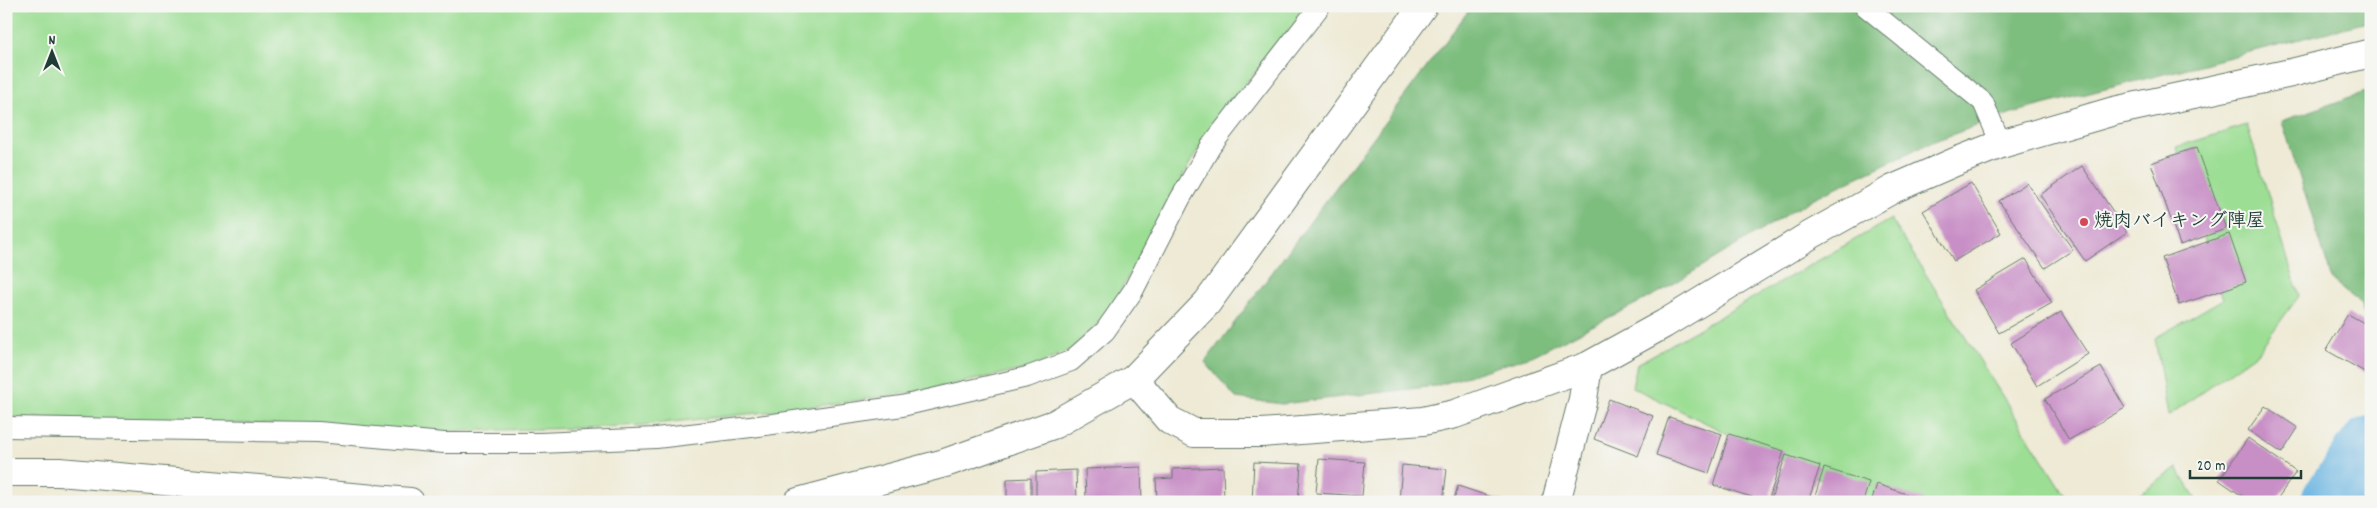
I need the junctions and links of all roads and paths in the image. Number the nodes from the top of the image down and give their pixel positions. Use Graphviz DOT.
graph roads {
  1 [pos="1320,6"];
  2 [pos="1424,6"];
  3 [pos="1865,6"];
  4 [pos="2371,53"];
  5 [pos="2001,144"];
  6 [pos="1588,366"];
  7 [pos="1134,378"];
  8 [pos="6,427"];
  9 [pos="6,472"];
  10 [pos="410,502"];
  11 [pos="798,502"];
  12 [pos="1556,502"];
  1 -- 8 [label="lane"];
  2 -- 7 [label="street"];
  3 -- 5 [label="lane"];
  4 -- 5 [label="street"];
  5 -- 6 [label="street"];
  6 -- 7 [label="street"];
  6 -- 12 [label="street"];
  7 -- 11 [label="street"];
  9 -- 10 [label="street"];
}
